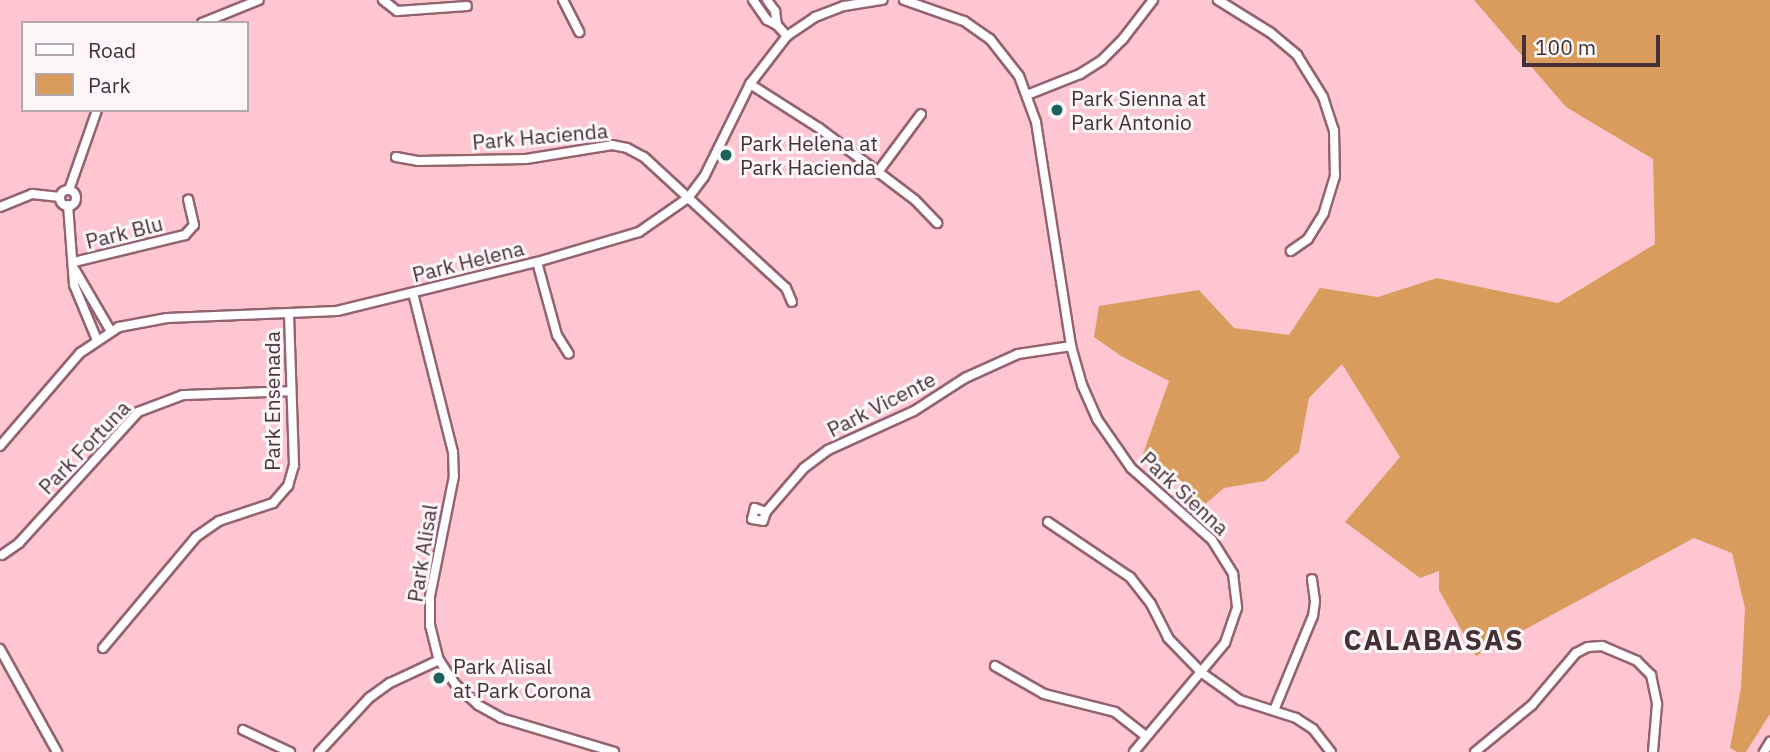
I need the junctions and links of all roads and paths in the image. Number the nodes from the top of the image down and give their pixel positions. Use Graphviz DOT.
graph roads {
  1 [pos="383,0"];
  2 [pos="563,0"];
  3 [pos="753,0"];
  4 [pos="883,0"];
  5 [pos="904,0"];
  6 [pos="1153,0"];
  7 [pos="253,1"];
  8 [pos="768,1"];
  9 [pos="1222,1"];
  10 [pos="467,6"];
  11 [pos="758,10"];
  12 [pos="207,21"];
  13 [pos="778,25"];
  14 [pos="579,32"];
  15 [pos="787,36"];
  16 [pos="750,84"];
  17 [pos="1027,95"];
  18 [pos="96,112"];
  19 [pos="921,114"];
  20 [pos="396,156"];
  21 [pos="878,172"];
  22 [pos="69,190"];
  23 [pos="60,197"];
  24 [pos="688,198"];
  25 [pos="188,200"];
  26 [pos="68,205"];
  27 [pos="0,207"];
  28 [pos="937,223"];
  29 [pos="1291,251"];
  30 [pos="537,262"];
  31 [pos="75,266"];
  32 [pos="413,293"];
  33 [pos="792,302"];
  34 [pos="289,314"];
  35 [pos="110,330"];
  36 [pos="97,340"];
  37 [pos="1071,346"];
  38 [pos="569,354"];
  39 [pos="291,391"];
  40 [pos="0,446"];
  41 [pos="766,512"];
  42 [pos="1048,522"];
  43 [pos="2,555"];
  44 [pos="1312,579"];
  45 [pos="103,648"];
  46 [pos="0,649"];
  47 [pos="439,660"];
  48 [pos="995,666"];
  49 [pos="1202,673"];
  50 [pos="1275,708"];
  51 [pos="243,730"];
  52 [pos="1146,736"];
  53 [pos="1770,742"];
  54 [pos="57,752"];
  55 [pos="290,752"];
  56 [pos="319,752"];
  57 [pos="614,752"];
  58 [pos="1134,752"];
  59 [pos="1331,752"];
  60 [pos="1475,752"];
  61 [pos="1653,752"];
  62 [pos="1764,752"];
  1 -- 10 [label="street"];
  2 -- 14 [label="street"];
  3 -- 11 [label="street"];
  4 -- 15 [label="street, Park Helena"];
  5 -- 17 [label="street, Park Sienna"];
  6 -- 17 [label="street"];
  7 -- 12 [label="street"];
  8 -- 11 [label="street"];
  8 -- 13 [label="street"];
  9 -- 29 [label="street"];
  11 -- 13 [label="street"];
  13 -- 15 [label="street"];
  15 -- 16 [label="street, Park Helena"];
  16 -- 21 [label="street"];
  16 -- 24 [label="street, Park Helena"];
  17 -- 37 [label="street, Park Sienna"];
  18 -- 22 [label="street"];
  19 -- 21 [label="street"];
  20 -- 24 [label="street, Park Hacienda"];
  21 -- 28 [label="street"];
  22 -- 23 [label="street"];
  22 -- 26 [label="street"];
  23 -- 26 [label="street"];
  23 -- 27 [label="street"];
  24 -- 30 [label="street, Park Helena"];
  24 -- 33 [label="street, Park Hacienda"];
  25 -- 31 [label="street, Park Blu"];
  26 -- 31 [label="street"];
  30 -- 32 [label="street, Park Helena"];
  30 -- 38 [label="street"];
  31 -- 35 [label="street"];
  31 -- 36 [label="street"];
  32 -- 34 [label="street, Park Helena"];
  32 -- 47 [label="street, Park Alisal"];
  34 -- 35 [label="street, Park Helena"];
  34 -- 39 [label="street, Park Ensenada"];
  35 -- 36 [label="street, Park Helena"];
  36 -- 40 [label="street, Park Helena"];
  37 -- 41 [label="street, Park Vicente"];
  37 -- 49 [label="street, Park Sienna"];
  39 -- 43 [label="street, Park Fortuna"];
  39 -- 45 [label="street, Park Ensenada"];
  42 -- 49 [label="street"];
  44 -- 50 [label="street"];
  46 -- 54 [label="street"];
  47 -- 56 [label="street"];
  47 -- 57 [label="street, Park Alisal"];
  48 -- 52 [label="street"];
  49 -- 50 [label="street"];
  49 -- 52 [label="street, Park Sienna"];
  50 -- 59 [label="street"];
  51 -- 55 [label="street"];
  52 -- 58 [label="street, Park Sienna"];
  53 -- 62 [label="street"];
  60 -- 61 [label="street"];
}
